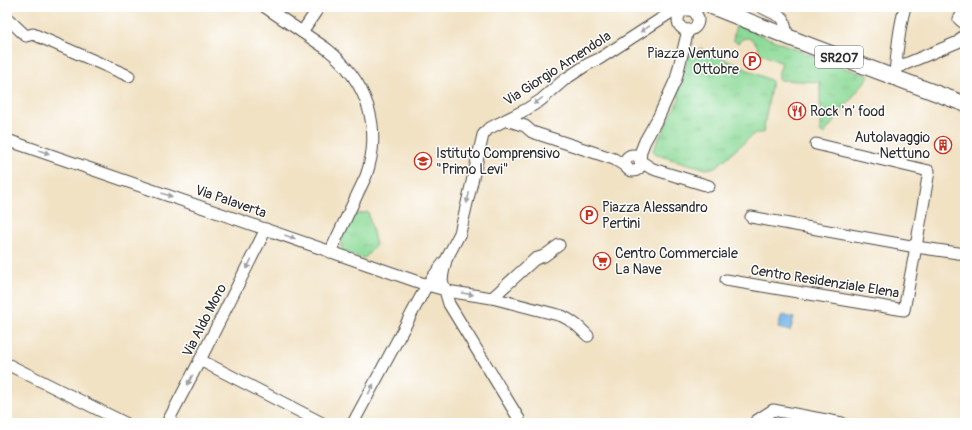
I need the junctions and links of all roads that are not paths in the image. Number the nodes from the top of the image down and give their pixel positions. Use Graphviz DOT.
graph roads {
  1 [pos="265,7"];
  2 [pos="319,7"];
  3 [pos="677,7"];
  4 [pos="704,7"];
  5 [pos="713,7"];
  6 [pos="761,7"];
  7 [pos="905,7"];
  8 [pos="965,10"];
  9 [pos="7,18"];
  10 [pos="965,24"];
  11 [pos="302,32"];
  12 [pos="965,34"];
  13 [pos="788,37"];
  14 [pos="895,73"];
  15 [pos="129,76"];
  16 [pos="965,104"];
  17 [pos="506,120"];
  18 [pos="7,140"];
  19 [pos="816,144"];
  20 [pos="633,162"];
  21 [pos="709,186"];
  22 [pos="751,217"];
  23 [pos="266,229"];
  24 [pos="559,245"];
  25 [pos="916,247"];
  26 [pos="330,252"];
  27 [pos="965,254"];
  28 [pos="446,260"];
  29 [pos="726,280"];
  30 [pos="427,285"];
  31 [pos="445,290"];
  32 [pos="492,298"];
  33 [pos="588,336"];
  34 [pos="200,360"];
  35 [pos="7,364"];
  36 [pos="516,419"];
  37 [pos="756,421"];
  38 [pos="125,423"];
  39 [pos="167,423"];
  40 [pos="322,423"];
  41 [pos="353,423"];
  42 [pos="842,423"];
  1 -- 11 [label="street"];
  2 -- 11 [label="street"];
  3 -- 17 [label="street, Via Giorgio Amendola, one-way"];
  4 -- 20 [label="street"];
  5 -- 13 [label="main road, SR207"];
  6 -- 13 [label="street"];
  7 -- 14 [label="street"];
  8 -- 10 [label="street"];
  9 -- 15 [label="street"];
  11 -- 26 [label="street"];
  12 -- 14 [label="street"];
  13 -- 14 [label="main road, SR207"];
  14 -- 16 [label="main road, SR207"];
  17 -- 20 [label="street"];
  17 -- 28 [label="street, Via Giorgio Amendola, one-way"];
  18 -- 23 [label="street, Via Palaverta, one-way"];
  19 -- 25 [label="street, Centro Residenziale Elena"];
  20 -- 21 [label="street"];
  22 -- 25 [label="street"];
  23 -- 26 [label="street, Via Palaverta, one-way"];
  23 -- 34 [label="street, Via Aldo Moro, one-way"];
  24 -- 32 [label="street"];
  25 -- 27 [label="street"];
  25 -- 29 [label="street, Centro Residenziale Elena"];
  26 -- 30 [label="street, Via Palaverta"];
  28 -- 30 [label="street, Via Giorgio Amendola"];
  28 -- 31 [label="street, Via Giorgio Amendola"];
  30 -- 31 [label="street, Via Palaverta"];
  41 -- 30 [label="street, Via Giorgio Amendola, one-way"];
  31 -- 32 [label="street, Via Palaverta, one-way"];
  31 -- 36 [label="street"];
  32 -- 33 [label="street, Via Palaverta"];
  34 -- 39 [label="street, Via Aldo Moro, one-way"];
  34 -- 40 [label="street"];
  35 -- 38 [label="street"];
  37 -- 42 [label="street"];
}
